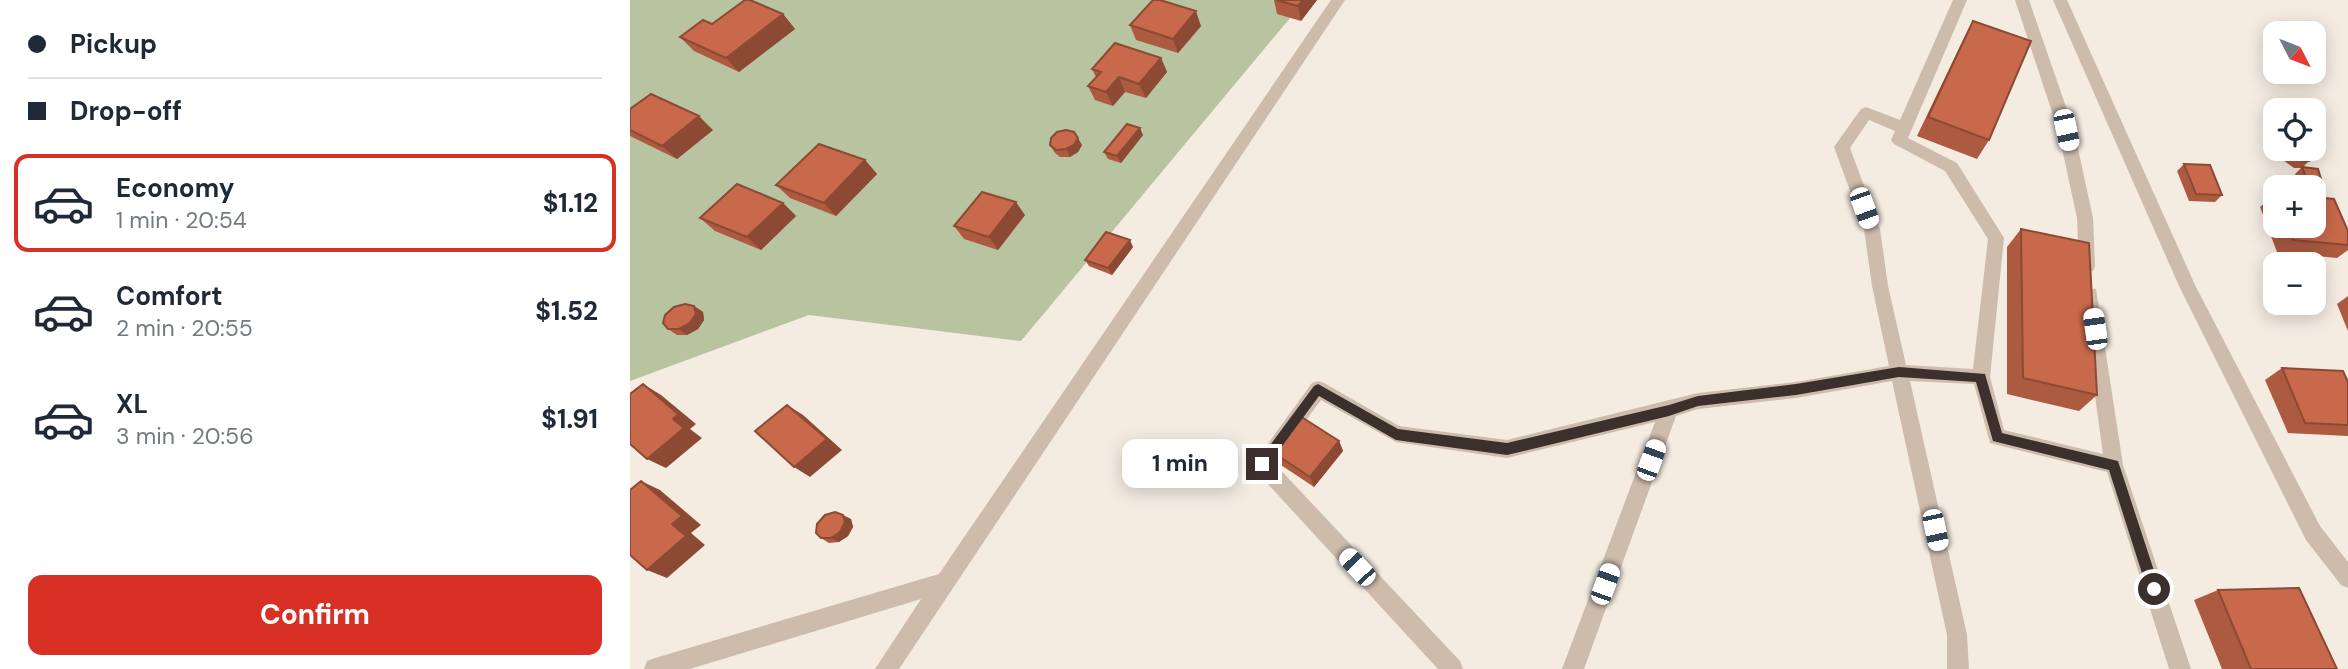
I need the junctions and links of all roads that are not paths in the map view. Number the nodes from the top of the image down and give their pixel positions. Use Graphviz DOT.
graph roads {
  1 [pos="1338,0"];
  2 [pos="1960,0"];
  3 [pos="2022,0"];
  4 [pos="2060,0"];
  5 [pos="1904,128"];
  6 [pos="1899,372"];
  7 [pos="1981,377"];
  8 [pos="1669,411"];
  9 [pos="2114,465"];
  10 [pos="2348,578"];
  11 [pos="944,582"];
  12 [pos="655,669"];
  13 [pos="886,669"];
  14 [pos="1452,669"];
  15 [pos="1573,669"];
  16 [pos="1959,669"];
  17 [pos="2180,669"];
  1 -- 11 [label="street"];
  2 -- 5 [label="street"];
  3 -- 9 [label="street"];
  4 -- 10 [label="street"];
  5 -- 6 [label="street"];
  5 -- 7 [label="street"];
  6 -- 7 [label="street"];
  6 -- 8 [label="street"];
  6 -- 16 [label="street"];
  7 -- 9 [label="street"];
  8 -- 14 [label="street"];
  8 -- 15 [label="street"];
  9 -- 17 [label="street"];
  11 -- 12 [label="street"];
  11 -- 13 [label="street"];
}
